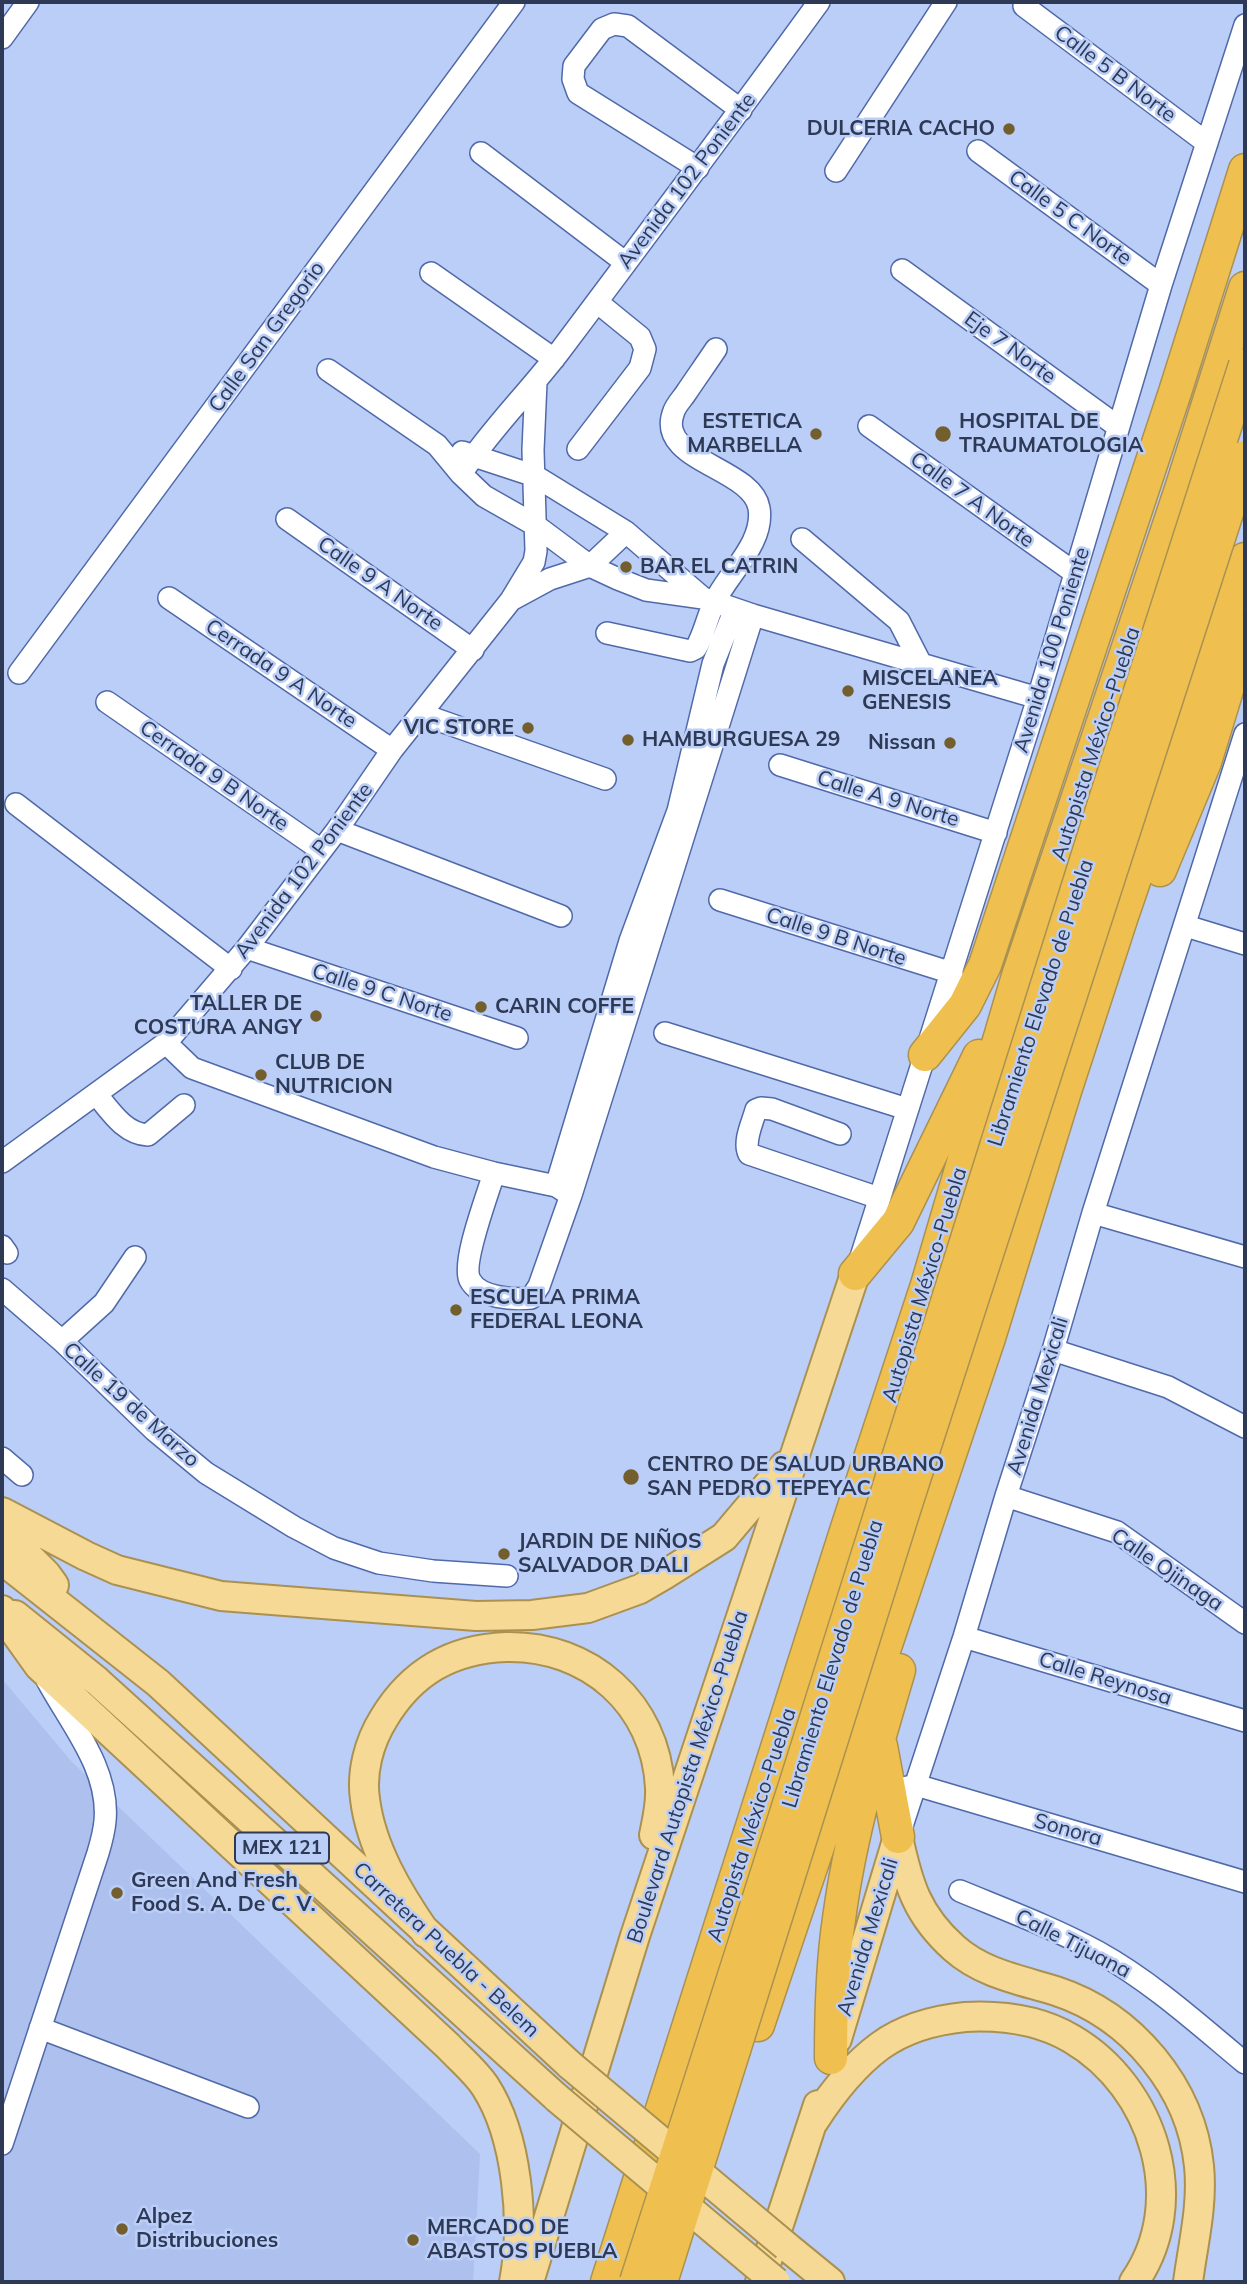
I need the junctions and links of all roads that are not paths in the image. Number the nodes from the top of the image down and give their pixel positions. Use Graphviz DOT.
graph roads {
  1 [pos="28,2"];
  2 [pos="514,2"];
  3 [pos="819,2"];
  4 [pos="946,2"];
  5 [pos="1024,6"];
  6 [pos="1245,26"];
  7 [pos="2,38"];
  8 [pos="741,110"];
  9 [pos="1207,143"];
  10 [pos="978,151"];
  11 [pos="481,153"];
  12 [pos="698,168"];
  13 [pos="1245,170"];
  14 [pos="836,171"];
  15 [pos="626,263"];
  16 [pos="902,270"];
  17 [pos="431,273"];
  18 [pos="1161,285"];
  19 [pos="1245,288"];
  20 [pos="597,302"];
  21 [pos="716,349"];
  22 [pos="554,359"];
  23 [pos="1245,365"];
  24 [pos="328,370"];
  25 [pos="536,382"];
  26 [pos="869,426"];
  27 [pos="1117,426"];
  28 [pos="436,445"];
  29 [pos="578,449"];
  30 [pos="474,456"];
  31 [pos="1245,457"];
  32 [pos="461,474"];
  33 [pos="535,476"];
  34 [pos="287,519"];
  35 [pos="535,525"];
  36 [pos="626,532"];
  37 [pos="802,539"];
  38 [pos="1245,559"];
  39 [pos="590,566"];
  40 [pos="1075,573"];
  41 [pos="169,598"];
  42 [pos="511,600"];
  43 [pos="708,600"];
  44 [pos="744,612"];
  45 [pos="1245,631"];
  46 [pos="607,633"];
  47 [pos="473,650"];
  48 [pos="920,662"];
  49 [pos="19,673"];
  50 [pos="1038,698"];
  51 [pos="107,702"];
  52 [pos="421,714"];
  53 [pos="1245,734"];
  54 [pos="392,750"];
  55 [pos="780,765"];
  56 [pos="605,779"];
  57 [pos="16,804"];
  58 [pos="337,830"];
  59 [pos="996,833"];
  60 [pos="321,850"];
  61 [pos="720,900"];
  62 [pos="561,916"];
  63 [pos="1186,926"];
  64 [pos="1245,944"];
  65 [pos="247,948"];
  66 [pos="232,969"];
  67 [pos="952,974"];
  68 [pos="1018,976"];
  69 [pos="665,1033"];
  70 [pos="517,1038"];
  71 [pos="166,1043"];
  72 [pos="925,1055"];
  73 [pos="97,1095"];
  74 [pos="184,1105"];
  75 [pos="907,1109"];
  76 [pos="840,1134"];
  77 [pos="2,1162"];
  78 [pos="494,1173"];
  79 [pos="563,1191"];
  80 [pos="879,1198"];
  81 [pos="1093,1213"];
  82 [pos="1025,1226"];
  83 [pos="135,1257"];
  84 [pos="1245,1258"];
  85 [pos="855,1274"];
  86 [pos="2,1289"];
  87 [pos="62,1341"];
  88 [pos="988,1341"];
  89 [pos="1054,1350"];
  90 [pos="1245,1427"];
  91 [pos="795,1454"];
  92 [pos="2,1458"];
  93 [pos="22,1475"];
  94 [pos="1006,1496"];
  95 [pos="2,1512"];
  96 [pos="2,1530"];
  97 [pos="2,1560"];
  98 [pos="507,1576"];
  99 [pos="2,1604"];
  100 [pos="2,1610"];
  101 [pos="79,1622"];
  102 [pos="1245,1623"];
  103 [pos="964,1637"];
  104 [pos="39,1666"];
  105 [pos="1245,1721"];
  106 [pos="880,1739"];
  107 [pos="903,1788"];
  108 [pos="898,1837"];
  109 [pos="1245,1882"];
  110 [pos="960,1891"];
  111 [pos="426,1933"];
  112 [pos="635,1936"];
  113 [pos="40,2028"];
  114 [pos="831,2058"];
  115 [pos="1245,2063"];
  116 [pos="248,2107"];
  117 [pos="814,2121"];
  118 [pos="2,2144"];
  119 [pos="514,2282"];
  120 [pos="529,2282"];
  121 [pos="607,2282"];
  122 [pos="636,2282"];
  123 [pos="661,2282"];
  124 [pos="673,2282"];
  125 [pos="760,2282"];
  126 [pos="776,2282"];
  127 [pos="830,2282"];
  128 [pos="1134,2282"];
  129 [pos="1188,2282"];
  1 -- 7 [label="street"];
  2 -- 49 [label="street, Calle San Gregorio"];
  3 -- 8 [label="street, Avenida 102 Poniente"];
  4 -- 14 [label="street"];
  5 -- 9 [label="street, Calle 5 B Norte"];
  6 -- 9 [label="street, Avenida 100 Poniente"];
  8 -- 12 [label="street, Avenida 102 Poniente"];
  8 -- 12 [label="street"];
  9 -- 18 [label="street, Avenida 100 Poniente"];
  10 -- 18 [label="street, Calle 5 C Norte"];
  11 -- 15 [label="street"];
  12 -- 15 [label="street, Avenida 102 Poniente"];
  13 -- 72 [label="highway"];
  15 -- 20 [label="street, Avenida 102 Poniente"];
  16 -- 27 [label="street, Eje 7 Norte"];
  17 -- 22 [label="street"];
  18 -- 27 [label="street, Avenida 100 Poniente"];
  19 -- 68 [label="highway, Autopista México-Puebla"];
  20 -- 22 [label="street, Avenida 102 Poniente"];
  20 -- 29 [label="street"];
  21 -- 43 [label="street"];
  22 -- 25 [label="street, Avenida 102 Poniente"];
  23 -- 122 [label="highway, Libramiento Elevado de Puebla, bridge"];
  24 -- 28 [label="street"];
  25 -- 30 [label="street, Avenida 102 Poniente"];
  25 -- 33 [label="street, Avenida 102 Poniente"];
  26 -- 40 [label="street, Calle 7 A Norte"];
  27 -- 40 [label="street, Avenida 100 Poniente"];
  28 -- 30 [label="street"];
  28 -- 32 [label="street"];
  30 -- 32 [label="street, Avenida 102 Poniente"];
  30 -- 33 [label="street"];
  31 -- 123 [label="highway, Libramiento Elevado de Puebla, bridge"];
  32 -- 35 [label="street"];
  33 -- 35 [label="street, Avenida 102 Poniente"];
  33 -- 36 [label="street"];
  34 -- 47 [label="street, Calle 9 A Norte"];
  35 -- 39 [label="street"];
  35 -- 42 [label="street, Avenida 102 Poniente"];
  36 -- 39 [label="street"];
  36 -- 43 [label="street"];
  37 -- 48 [label="street"];
  38 -- 82 [label="highway"];
  39 -- 42 [label="street"];
  39 -- 43 [label="street"];
  40 -- 50 [label="street, Avenida 100 Poniente"];
  41 -- 54 [label="street, Cerrada 9 A Norte"];
  42 -- 47 [label="street, Avenida 102 Poniente"];
  43 -- 44 [label="street"];
  43 -- 46 [label="street"];
  44 -- 48 [label="street"];
  44 -- 79 [label="street"];
  45 -- 82 [label="highway"];
  47 -- 52 [label="street, Avenida 102 Poniente"];
  48 -- 50 [label="street"];
  50 -- 59 [label="street, Avenida 100 Poniente"];
  51 -- 60 [label="street, Cerrada 9 B Norte"];
  52 -- 54 [label="street, Avenida 102 Poniente"];
  52 -- 56 [label="street"];
  53 -- 63 [label="street, Avenida Mexicali"];
  54 -- 58 [label="street, Avenida 102 Poniente"];
  55 -- 59 [label="street, Calle A 9 Norte"];
  57 -- 66 [label="street"];
  58 -- 60 [label="street, Avenida 102 Poniente"];
  58 -- 62 [label="street"];
  59 -- 67 [label="street, Avenida 100 Poniente"];
  60 -- 65 [label="street, Avenida 102 Poniente"];
  61 -- 67 [label="street, Calle 9 B Norte"];
  63 -- 64 [label="street"];
  63 -- 81 [label="street, Avenida Mexicali"];
  65 -- 66 [label="street, Avenida 102 Poniente"];
  65 -- 70 [label="street, Calle 9 C Norte"];
  66 -- 71 [label="street, Avenida 102 Poniente"];
  67 -- 72 [label="street, Avenida 100 Poniente"];
  68 -- 85 [label="highway"];
  68 -- 121 [label="highway, Autopista México-Puebla"];
  69 -- 75 [label="street"];
  71 -- 73 [label="street, Avenida 102 Poniente"];
  71 -- 78 [label="street"];
  72 -- 75 [label="street, Avenida 100 Poniente"];
  73 -- 74 [label="street"];
  73 -- 77 [label="street, Avenida 102 Poniente"];
  75 -- 80 [label="street, Avenida 100 Poniente"];
  76 -- 80 [label="street"];
  78 -- 79 [label="street"];
  78 -- 79 [label="street"];
  80 -- 85 [label="street, Avenida 100 Poniente"];
  81 -- 84 [label="street"];
  81 -- 89 [label="street, Avenida Mexicali"];
  82 -- 88 [label="highway"];
  83 -- 87 [label="street"];
  85 -- 91 [label="main road, Boulevard Autopista México-Puebla"];
  86 -- 87 [label="street, Calle 19 de Marzo"];
  87 -- 98 [label="street, Calle 19 de Marzo"];
  88 -- 106 [label="highway"];
  88 -- 124 [label="highway"];
  89 -- 90 [label="street"];
  89 -- 94 [label="street, Avenida Mexicali"];
  91 -- 95 [label="main road"];
  91 -- 112 [label="main road, Boulevard Autopista México-Puebla"];
  92 -- 93 [label="street"];
  94 -- 102 [label="street, Calle Ojinaga"];
  94 -- 103 [label="street, Avenida Mexicali"];
  96 -- 101 [label="main road"];
  97 -- 101 [label="main road, Carretera Puebla - Belem / MEX 121"];
  99 -- 126 [label="main road, Carretera Puebla - Belem / MEX 121, bridge"];
  100 -- 104 [label="main road"];
  101 -- 111 [label="main road, Carretera Puebla - Belem / MEX 121"];
  103 -- 105 [label="street, Calle Reynosa"];
  103 -- 107 [label="street, Avenida Mexicali"];
  104 -- 113 [label="street"];
  104 -- 119 [label="main road"];
  106 -- 107 [label="highway"];
  106 -- 114 [label="highway"];
  107 -- 108 [label="highway"];
  107 -- 109 [label="street, Sonora"];
  108 -- 114 [label="main road, Avenida Mexicali"];
  108 -- 129 [label="main road"];
  110 -- 115 [label="street, Calle Tijuana"];
  111 -- 112 [label="main road"];
  111 -- 127 [label="main road, Carretera Puebla - Belem / MEX 121, bridge"];
  112 -- 120 [label="main road, Boulevard Autopista México-Puebla"];
  113 -- 116 [label="street"];
  113 -- 118 [label="street"];
  114 -- 117 [label="main road"];
  117 -- 125 [label="main road"];
  117 -- 128 [label="main road"];
}
